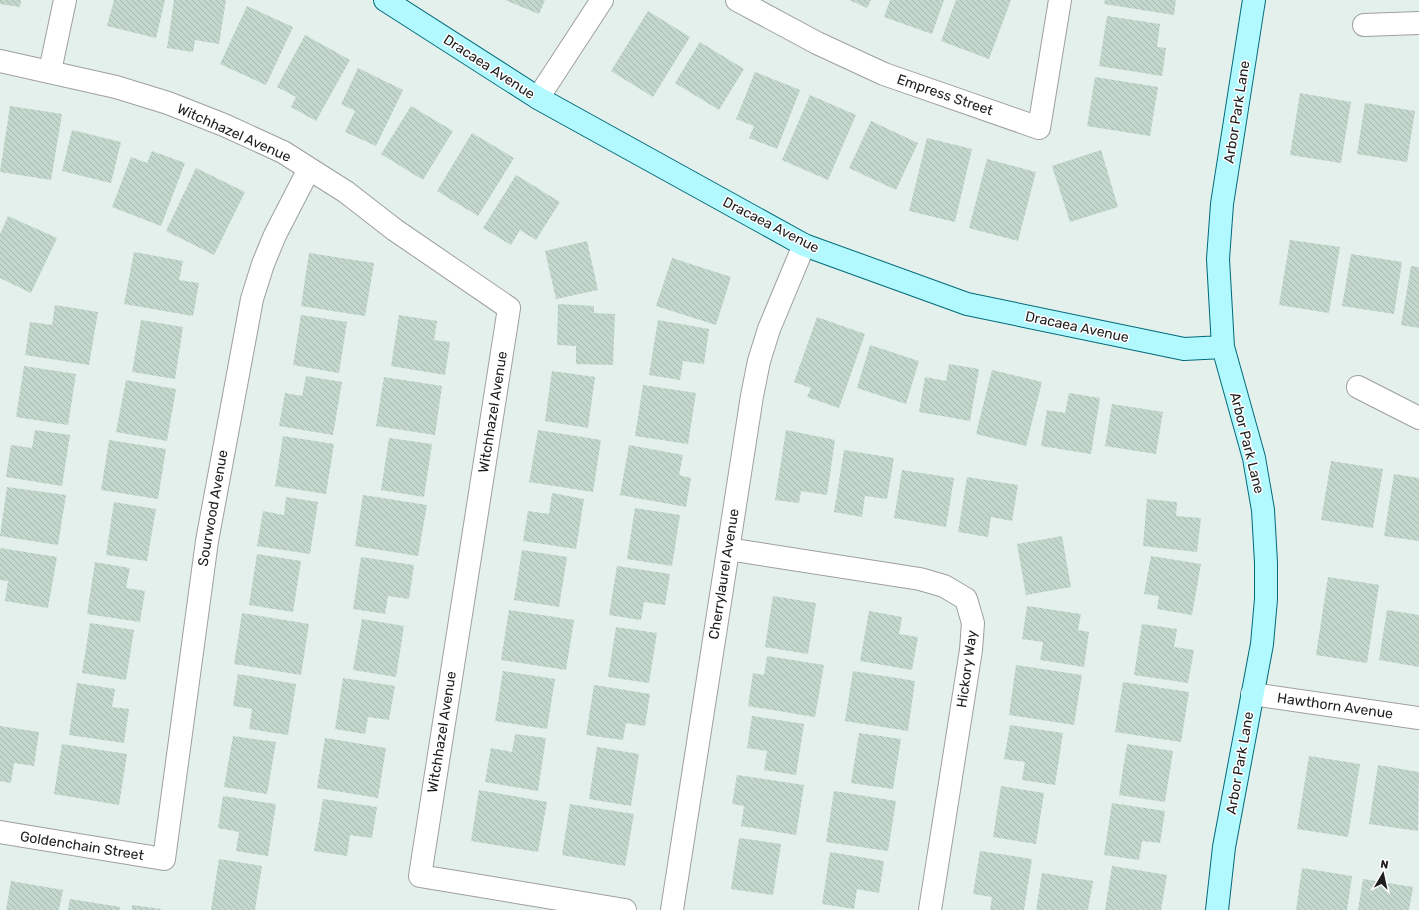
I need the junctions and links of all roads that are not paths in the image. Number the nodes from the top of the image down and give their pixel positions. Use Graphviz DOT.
graph roads {
  1 [pos="65,0"];
  2 [pos="385,0"];
  3 [pos="602,0"];
  4 [pos="737,0"];
  5 [pos="1060,0"];
  6 [pos="1254,0"];
  7 [pos="1419,23"];
  8 [pos="1364,25"];
  9 [pos="0,61"];
  10 [pos="50,71"];
  11 [pos="538,98"];
  12 [pos="309,169"];
  13 [pos="804,245"];
  14 [pos="1222,346"];
  15 [pos="1358,387"];
  16 [pos="1419,418"];
  17 [pos="728,549"];
  18 [pos="1252,694"];
  19 [pos="1419,718"];
  20 [pos="0,832"];
  21 [pos="164,859"];
  22 [pos="625,910"];
  23 [pos="672,910"];
  24 [pos="930,910"];
  25 [pos="1217,910"];
  1 -- 10 [label="street"];
  2 -- 11 [label="street, Dracaea Avenue"];
  3 -- 11 [label="street"];
  4 -- 5 [label="street, Empress Street"];
  6 -- 14 [label="street, Arbor Park Lane"];
  7 -- 8 [label="street"];
  9 -- 10 [label="street, Witchhazel Avenue"];
  10 -- 12 [label="street, Witchhazel Avenue"];
  11 -- 13 [label="street, Dracaea Avenue"];
  12 -- 21 [label="street, Sourwood Avenue"];
  12 -- 22 [label="street, Witchhazel Avenue"];
  13 -- 14 [label="street, Dracaea Avenue"];
  13 -- 17 [label="street, Cherrylaurel Avenue"];
  14 -- 18 [label="street, Arbor Park Lane"];
  15 -- 16 [label="street"];
  17 -- 23 [label="street, Cherrylaurel Avenue"];
  17 -- 24 [label="street, Hickory Way"];
  18 -- 19 [label="street, Hawthorn Avenue"];
  18 -- 25 [label="street, Arbor Park Lane"];
  20 -- 21 [label="street, Goldenchain Street"];
}
